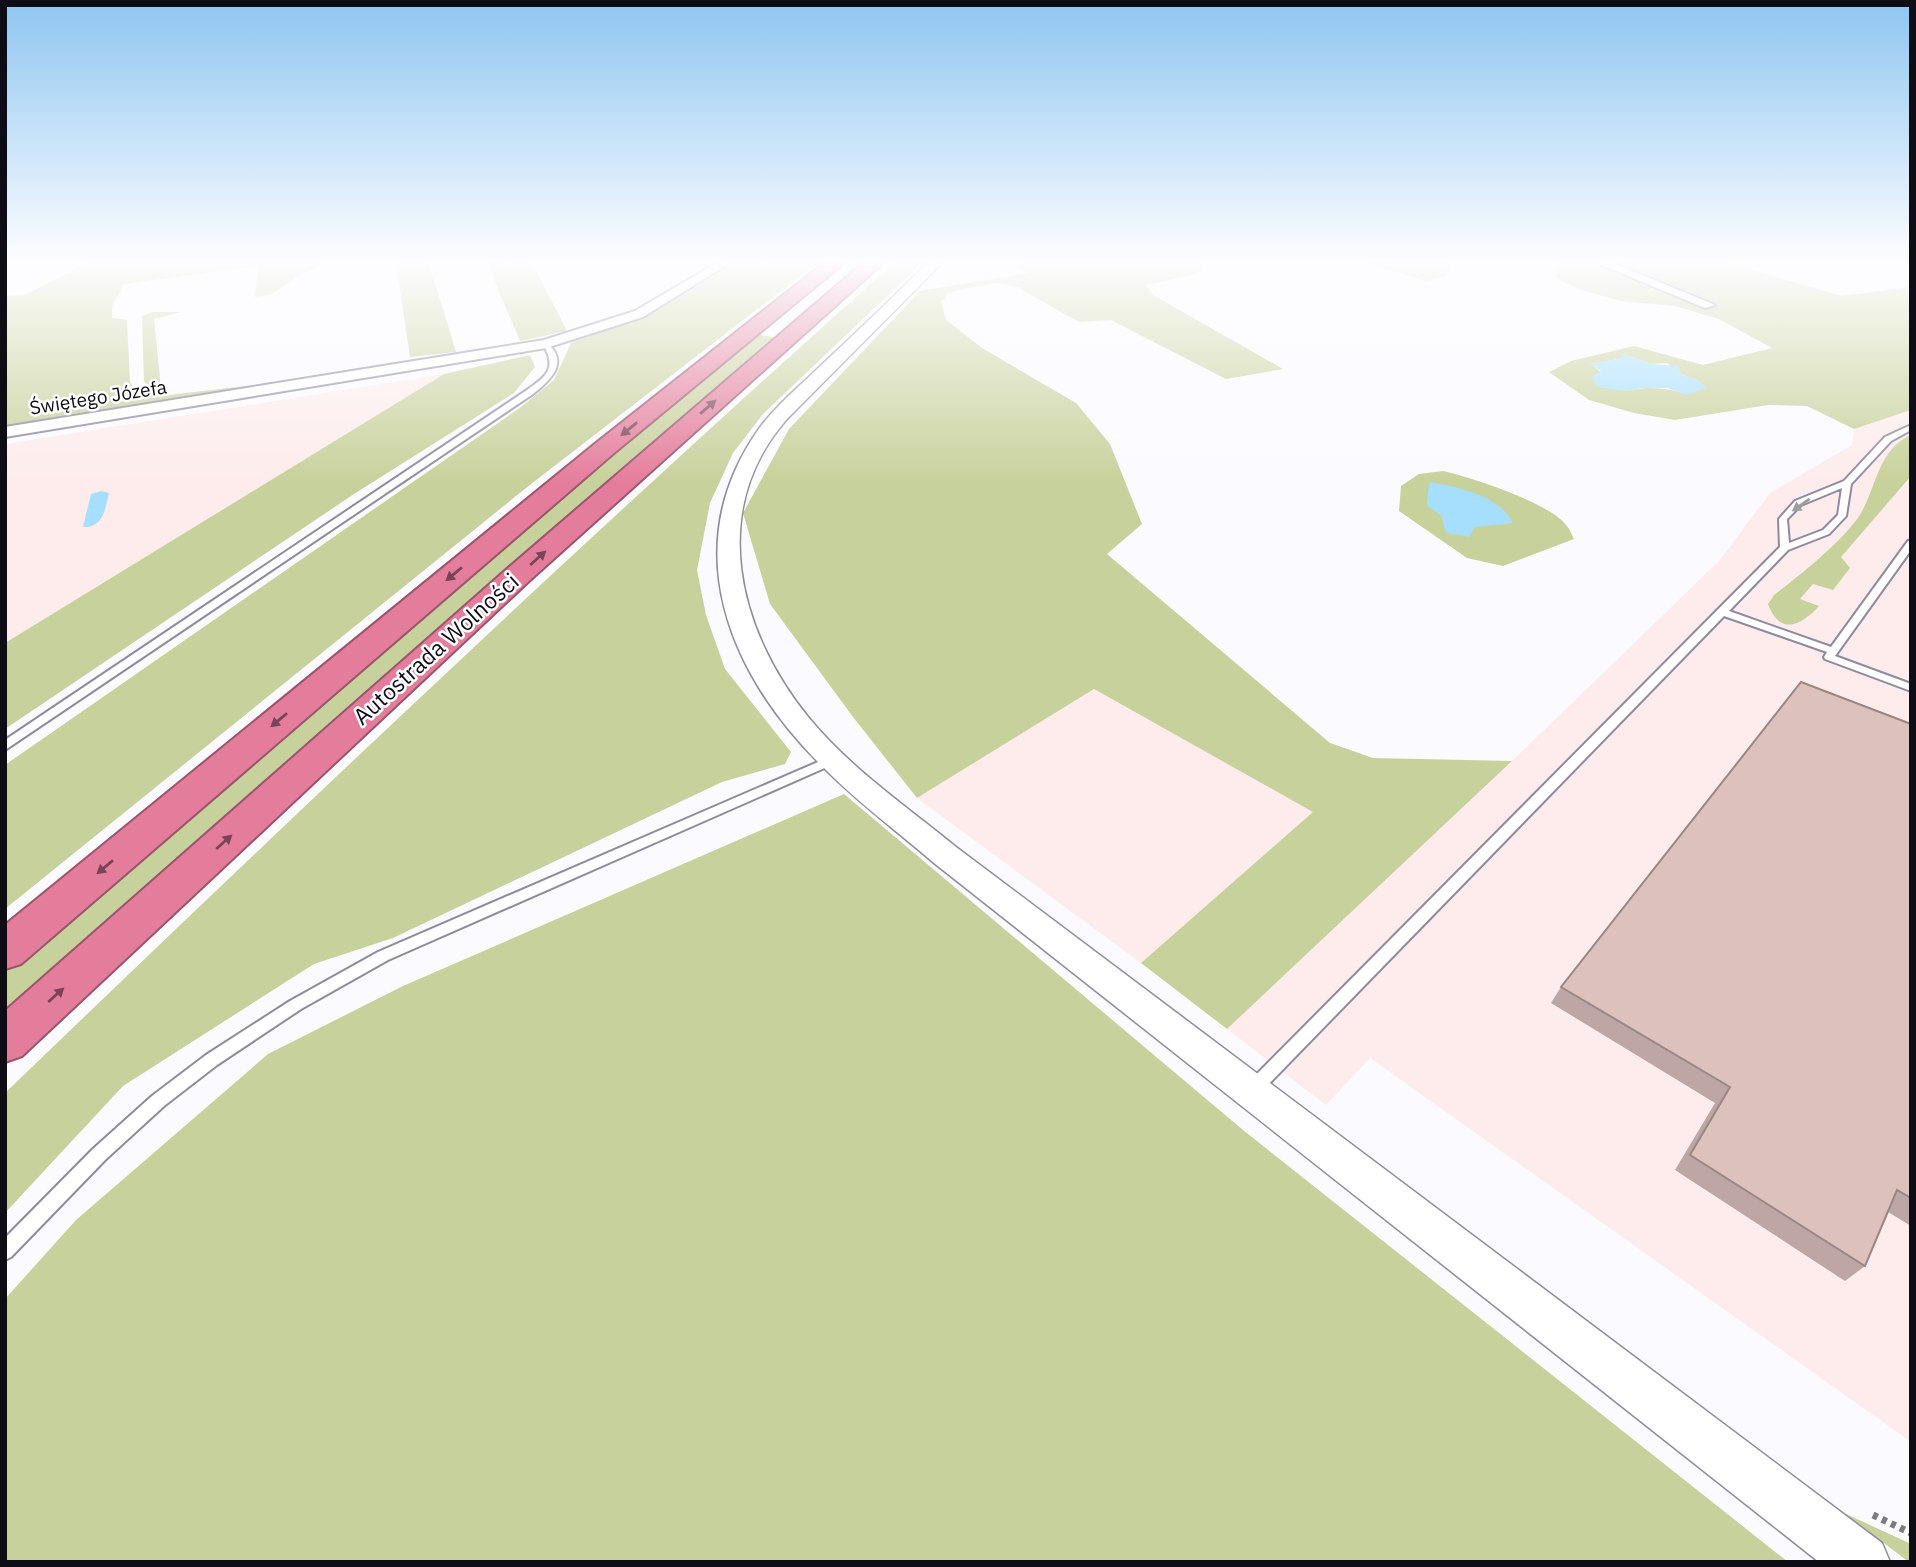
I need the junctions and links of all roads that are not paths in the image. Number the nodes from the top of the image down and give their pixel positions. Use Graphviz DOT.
graph roads {
  1 [pos="573,336"];
  2 [pos="744,336"];
  3 [pos="790,336"];
  4 [pos="861,336"];
  5 [pos="546,344"];
  6 [pos="1911,427"];
  7 [pos="5,432"];
  8 [pos="1847,483"];
  9 [pos="1911,543"];
  10 [pos="1785,548"];
  11 [pos="1722,612"];
  12 [pos="1833,651"];
  13 [pos="1911,688"];
  14 [pos="5,746"];
  15 [pos="832,760"];
  16 [pos="5,951"];
  17 [pos="5,1041"];
  18 [pos="1252,1091"];
  19 [pos="5,1251"];
  20 [pos="1863,1562"];
  1 -- 5 [label="street, Świętego Józefa"];
  2 -- 16 [label="highway, Autostrada Wolności, one-way"];
  17 -- 3 [label="highway, Autostrada Wolności, one-way"];
  4 -- 15 [label="street"];
  5 -- 7 [label="street, Świętego Józefa"];
  5 -- 14 [label="lane"];
  6 -- 8 [label="lane"];
  8 -- 10 [label="lane"];
  8 -- 10 [label="lane, one-way"];
  9 -- 12 [label="lane"];
  10 -- 11 [label="lane"];
  11 -- 12 [label="lane"];
  11 -- 18 [label="lane"];
  12 -- 13 [label="lane"];
  15 -- 18 [label="street"];
  15 -- 19 [label="lane"];
  18 -- 20 [label="street"];
}
